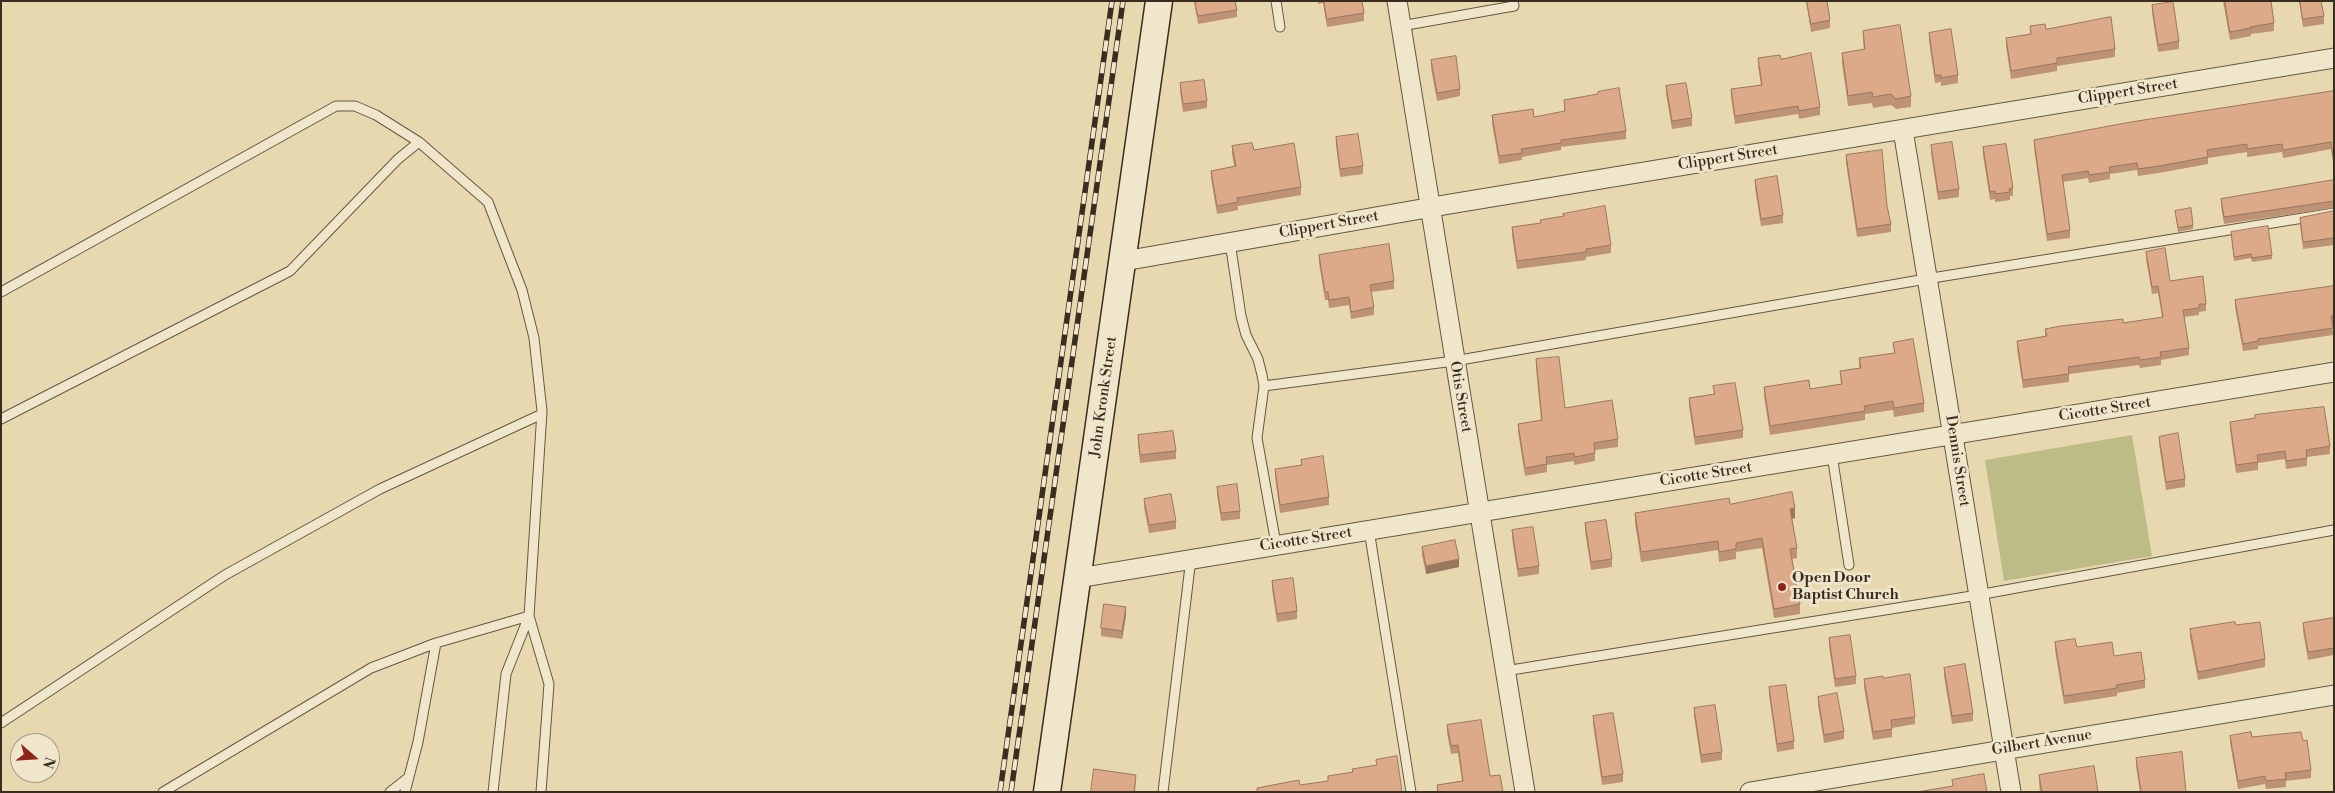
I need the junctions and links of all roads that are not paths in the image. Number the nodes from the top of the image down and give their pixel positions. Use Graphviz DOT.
graph roads {
  1 [pos="1159,1"];
  2 [pos="1276,1"];
  3 [pos="1397,1"];
  4 [pos="1513,1"];
  5 [pos="1401,26"];
  6 [pos="1280,27"];
  7 [pos="2334,58"];
  8 [pos="1902,130"];
  9 [pos="419,142"];
  10 [pos="1430,207"];
  11 [pos="2334,214"];
  12 [pos="1230,242"];
  13 [pos="1124,261"];
  14 [pos="1926,279"];
  15 [pos="1,292"];
  16 [pos="1454,362"];
  17 [pos="2334,372"];
  18 [pos="1264,386"];
  19 [pos="542,414"];
  20 [pos="1,419"];
  21 [pos="1953,435"];
  22 [pos="1832,455"];
  23 [pos="1481,512"];
  24 [pos="1369,530"];
  25 [pos="2334,530"];
  26 [pos="1276,544"];
  27 [pos="1191,558"];
  28 [pos="1849,565"];
  29 [pos="1078,578"];
  30 [pos="1978,595"];
  31 [pos="530,616"];
  32 [pos="436,643"];
  33 [pos="1506,671"];
  34 [pos="2334,695"];
  35 [pos="1,723"];
  36 [pos="2005,748"];
  37 [pos="409,777"];
  38 [pos="163,792"];
  39 [pos="390,792"];
  40 [pos="405,792"];
  41 [pos="493,792"];
  42 [pos="541,792"];
  43 [pos="1047,792"];
  44 [pos="1163,792"];
  45 [pos="1411,792"];
  46 [pos="1525,792"];
  47 [pos="1750,792"];
  48 [pos="2011,792"];
  1 -- 13 [label="street, John Kronk Street"];
  2 -- 6 [label="lane"];
  3 -- 5 [label="street, Otis Street"];
  4 -- 5 [label="lane"];
  5 -- 10 [label="street, Otis Street"];
  7 -- 8 [label="street, Clippert Street"];
  8 -- 10 [label="street, Clippert Street"];
  8 -- 14 [label="street, Dennis Street"];
  9 -- 15 [label="lane"];
  9 -- 19 [label="lane"];
  9 -- 20 [label="lane"];
  10 -- 12 [label="street, Clippert Street"];
  10 -- 16 [label="street, Otis Street"];
  11 -- 14 [label="lane"];
  12 -- 13 [label="street, Clippert Street"];
  12 -- 18 [label="lane"];
  13 -- 29 [label="street, John Kronk Street"];
  14 -- 16 [label="lane"];
  14 -- 21 [label="street, Dennis Street"];
  16 -- 18 [label="lane"];
  16 -- 23 [label="street, Otis Street"];
  17 -- 21 [label="street, Cicotte Street"];
  18 -- 26 [label="lane"];
  19 -- 31 [label="lane"];
  19 -- 35 [label="lane"];
  21 -- 22 [label="street, Cicotte Street"];
  21 -- 30 [label="street, Dennis Street"];
  22 -- 23 [label="street, Cicotte Street"];
  22 -- 28 [label="lane"];
  23 -- 24 [label="street, Cicotte Street"];
  23 -- 33 [label="street, Otis Street"];
  24 -- 26 [label="street, Cicotte Street"];
  24 -- 45 [label="lane"];
  25 -- 30 [label="lane"];
  26 -- 27 [label="street, Cicotte Street"];
  27 -- 29 [label="street, Cicotte Street"];
  27 -- 44 [label="lane"];
  29 -- 43 [label="street, John Kronk Street"];
  30 -- 33 [label="lane"];
  30 -- 36 [label="street, Dennis Street"];
  31 -- 32 [label="lane"];
  31 -- 41 [label="lane"];
  31 -- 42 [label="lane"];
  32 -- 37 [label="lane"];
  32 -- 38 [label="lane"];
  33 -- 46 [label="street, Otis Street"];
  34 -- 36 [label="street, Gilbert Avenue"];
  36 -- 47 [label="street, Gilbert Avenue"];
  36 -- 48 [label="street, Dennis Street"];
  37 -- 39 [label="lane"];
  37 -- 40 [label="lane"];
}
